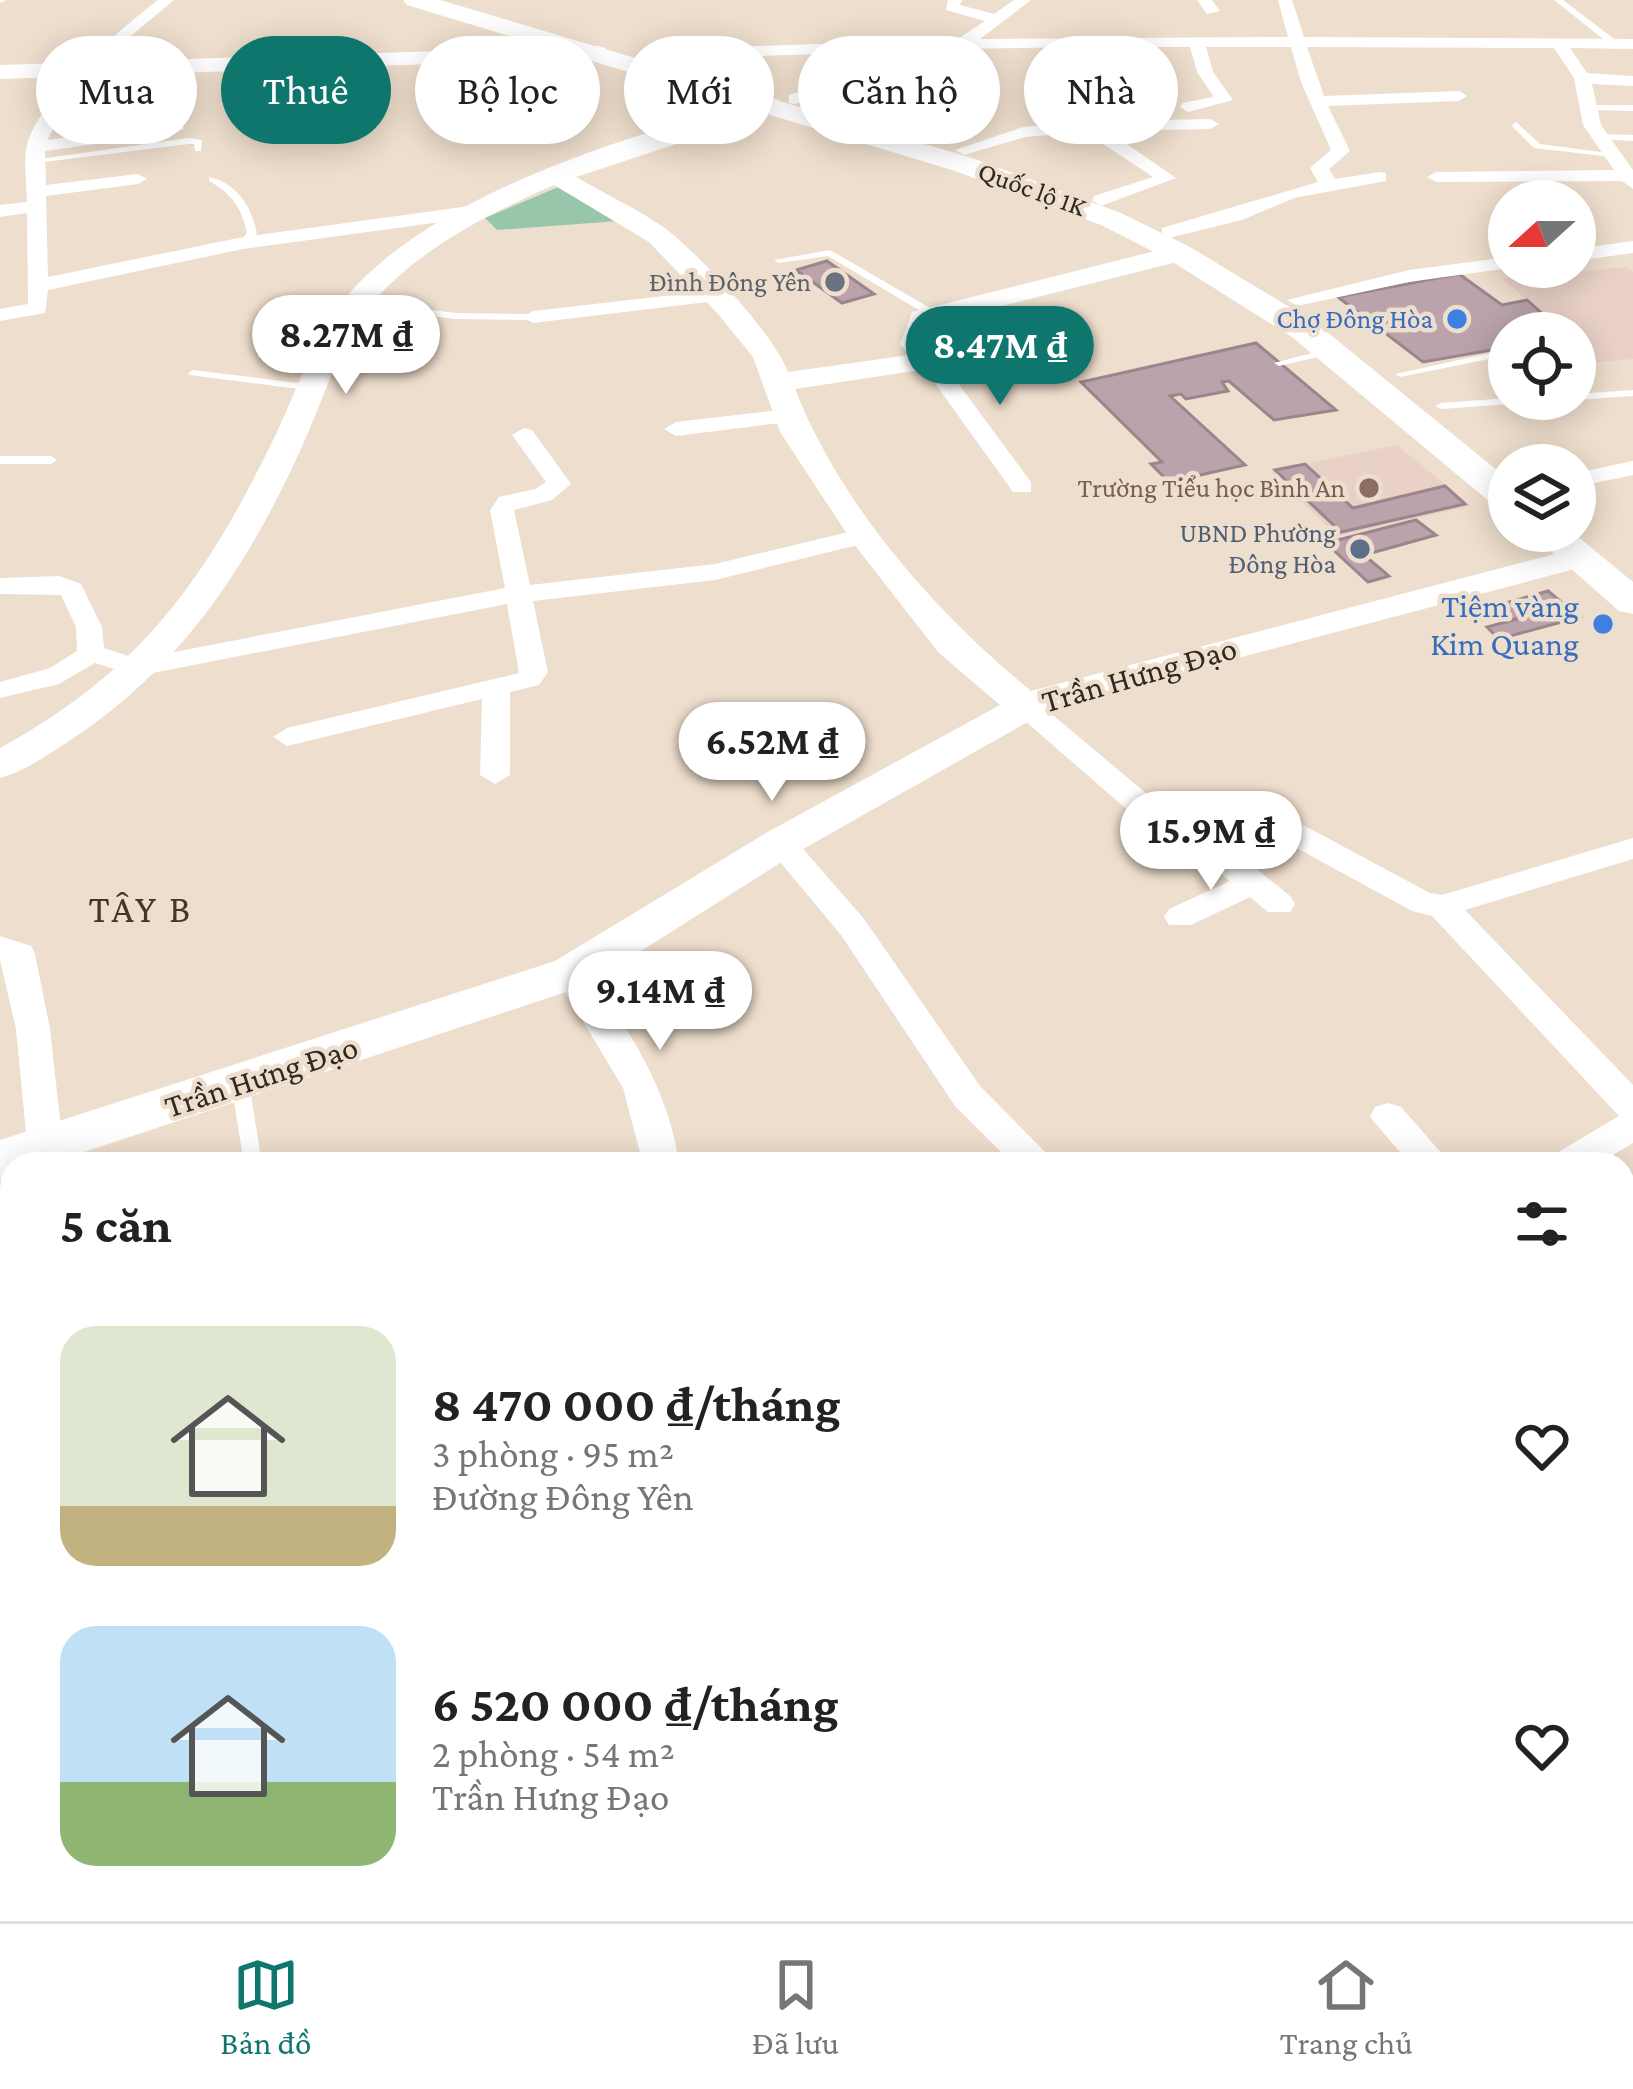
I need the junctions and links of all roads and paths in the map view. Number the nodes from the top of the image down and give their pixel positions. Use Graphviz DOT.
graph roads {
  1 [pos="167,0"];
  2 [pos="415,0"];
  3 [pos="457,0"];
  4 [pos="956,0"];
  5 [pos="1024,0"];
  6 [pos="1285,0"];
  7 [pos="1558,0"];
  8 [pos="997,20"];
  9 [pos="796,30"];
  10 [pos="122,36"];
  11 [pos="539,36"];
  12 [pos="802,36"];
  13 [pos="974,36"];
  14 [pos="1178,40"];
  15 [pos="1196,40"];
  16 [pos="1300,42"];
  17 [pos="1559,44"];
  18 [pos="1624,44"];
  19 [pos="624,48"];
  20 [pos="600,54"];
  21 [pos="36,71"];
  22 [pos="0,72"];
  23 [pos="1582,78"];
  24 [pos="1633,81"];
  25 [pos="1459,96"];
  26 [pos="798,97"];
  27 [pos="774,99"];
  28 [pos="1317,101"];
  29 [pos="783,102"];
  30 [pos="798,105"];
  31 [pos="1188,107"];
  32 [pos="1591,108"];
  33 [pos="1633,108"];
  34 [pos="1210,124"];
  35 [pos="1178,125"];
  36 [pos="1516,125"];
  37 [pos="1600,137"];
  38 [pos="1186,138"];
  39 [pos="1633,138"];
  40 [pos="41,144"];
  41 [pos="90,144"];
  42 [pos="969,144"];
  43 [pos="1119,144"];
  44 [pos="198,149"];
  45 [pos="1126,149"];
  46 [pos="36,154"];
  47 [pos="1612,154"];
  48 [pos="558,177"];
  49 [pos="1380,177"];
  50 [pos="138,178"];
  51 [pos="1436,178"];
  52 [pos="212,179"];
  53 [pos="1629,179"];
  54 [pos="1328,183"];
  55 [pos="37,199"];
  56 [pos="1101,200"];
  57 [pos="0,211"];
  58 [pos="470,212"];
  59 [pos="1174,242"];
  60 [pos="243,243"];
  61 [pos="1633,247"];
  62 [pos="1596,252"];
  63 [pos="779,260"];
  64 [pos="1488,266"];
  65 [pos="36,286"];
  66 [pos="717,296"];
  67 [pos="1283,303"];
  68 [pos="352,310"];
  69 [pos="933,314"];
  70 [pos="0,315"];
  71 [pos="533,317"];
  72 [pos="1331,351"];
  73 [pos="1488,356"];
  74 [pos="931,362"];
  75 [pos="1279,363"];
  76 [pos="193,373"];
  77 [pos="1400,374"];
  78 [pos="780,382"];
  79 [pos="314,388"];
  80 [pos="1633,393"];
  81 [pos="1596,396"];
  82 [pos="1488,403"];
  83 [pos="1442,406"];
  84 [pos="788,416"];
  85 [pos="676,429"];
  86 [pos="524,435"];
  87 [pos="1488,444"];
  88 [pos="0,460"];
  89 [pos="51,460"];
  90 [pos="1633,468"];
  91 [pos="1596,476"];
  92 [pos="1488,482"];
  93 [pos="1022,487"];
  94 [pos="865,536"];
  95 [pos="1564,552"];
  96 [pos="1594,552"];
  97 [pos="0,586"];
  98 [pos="521,593"];
  99 [pos="1633,602"];
  100 [pos="92,653"];
  101 [pos="136,668"];
  102 [pos="0,690"];
  103 [pos="496,690"];
  104 [pos="1026,707"];
  105 [pos="287,737"];
  106 [pos="0,765"];
  107 [pos="495,775"];
  108 [pos="1182,825"];
  109 [pos="781,843"];
  110 [pos="1633,848"];
  111 [pos="1251,884"];
  112 [pos="1279,904"];
  113 [pos="1442,906"];
  114 [pos="1180,917"];
  115 [pos="0,947"];
  116 [pos="571,973"];
  117 [pos="240,1083"];
  118 [pos="1633,1108"];
  119 [pos="1388,1117"];
  120 [pos="1633,1125"];
  121 [pos="46,1152"];
  122 [pos="51,1152"];
  123 [pos="251,1152"];
  124 [pos="659,1152"];
  125 [pos="1021,1152"];
  126 [pos="1422,1152"];
  127 [pos="1588,1152"];
  1 -- 10 [label="street"];
  2 -- 11 [label="main road, Quốc lộ 1K"];
  3 -- 19 [label="main road, Quốc lộ 1K"];
  4 -- 8 [label="street"];
  5 -- 8 [label="street"];
  6 -- 16 [label="street"];
  7 -- 18 [label="lane"];
  8 -- 13 [label="street"];
  9 -- 12 [label="street"];
  14 -- 15 [label="street"];
  15 -- 16 [label="street"];
  15 -- 31 [label="street"];
  16 -- 17 [label="street"];
  16 -- 28 [label="street"];
  17 -- 18 [label="street"];
  17 -- 23 [label="street"];
  20 -- 29 [label="main road, Quốc lộ 1K"];
  21 -- 22 [label="street"];
  23 -- 24 [label="street"];
  23 -- 32 [label="street"];
  25 -- 28 [label="street"];
  26 -- 29 [label="street"];
  27 -- 29 [label="main road, Quốc lộ 1K"];
  28 -- 54 [label="street"];
  29 -- 30 [label="main road, Quốc lộ 1K"];
  29 -- 48 [label="street"];
  29 -- 59 [label="main road, Quốc lộ 1K"];
  32 -- 33 [label="lane"];
  32 -- 37 [label="street"];
  34 -- 35 [label="street"];
  36 -- 47 [label="lane"];
  37 -- 39 [label="lane"];
  37 -- 47 [label="street"];
  38 -- 45 [label="street"];
  40 -- 46 [label="street"];
  41 -- 46 [label="street"];
  42 -- 56 [label="main road, Quốc lộ 1K"];
  43 -- 45 [label="street"];
  44 -- 46 [label="lane"];
  45 -- 56 [label="street"];
  46 -- 55 [label="street"];
  47 -- 53 [label="street"];
  48 -- 58 [label="street"];
  48 -- 66 [label="street"];
  49 -- 54 [label="street"];
  50 -- 55 [label="street"];
  51 -- 53 [label="street"];
  52 -- 60 [label="lane"];
  54 -- 59 [label="street"];
  55 -- 57 [label="street"];
  55 -- 65 [label="street"];
  56 -- 59 [label="main road, Quốc lộ 1K"];
  58 -- 60 [label="street"];
  58 -- 68 [label="street"];
  59 -- 67 [label="main road, Quốc lộ 1K"];
  59 -- 69 [label="street"];
  60 -- 65 [label="street"];
  61 -- 62 [label="street"];
  63 -- 69 [label="lane"];
  64 -- 67 [label="street"];
  65 -- 70 [label="street"];
  66 -- 71 [label="street"];
  66 -- 78 [label="street"];
  67 -- 72 [label="main road, Quốc lộ 1K"];
  67 -- 77 [label="main road, Quốc lộ 1K"];
  68 -- 71 [label="lane"];
  68 -- 79 [label="street"];
  69 -- 74 [label="street"];
  72 -- 75 [label="lane"];
  72 -- 92 [label="main road, Quốc lộ 1K"];
  73 -- 77 [label="lane"];
  74 -- 78 [label="street"];
  74 -- 93 [label="street"];
  76 -- 79 [label="lane"];
  77 -- 83 [label="main road, Quốc lộ 1K"];
  78 -- 84 [label="street"];
  79 -- 101 [label="street"];
  80 -- 81 [label="lane"];
  82 -- 83 [label="lane"];
  83 -- 87 [label="main road, Quốc lộ 1K"];
  84 -- 85 [label="street"];
  84 -- 94 [label="street"];
  86 -- 98 [label="street"];
  88 -- 89 [label="lane"];
  90 -- 91 [label="street"];
  94 -- 98 [label="street"];
  94 -- 104 [label="street"];
  95 -- 104 [label="street, Trần Hưng Đạo"];
  96 -- 99 [label="main road"];
  97 -- 100 [label="street"];
  98 -- 101 [label="street"];
  98 -- 103 [label="street"];
  100 -- 101 [label="street"];
  100 -- 102 [label="street"];
  101 -- 106 [label="street"];
  103 -- 105 [label="street"];
  103 -- 107 [label="street"];
  104 -- 108 [label="street"];
  104 -- 109 [label="street, Trần Hưng Đạo"];
  108 -- 111 [label="street"];
  108 -- 113 [label="street"];
  109 -- 116 [label="street, Trần Hưng Đạo"];
  109 -- 125 [label="street"];
  110 -- 113 [label="street"];
  111 -- 112 [label="street"];
  111 -- 114 [label="street"];
  113 -- 118 [label="street"];
  115 -- 121 [label="street"];
  116 -- 117 [label="street, Trần Hưng Đạo"];
  116 -- 124 [label="street"];
  117 -- 122 [label="street, Trần Hưng Đạo"];
  117 -- 123 [label="lane"];
  119 -- 126 [label="street"];
  120 -- 127 [label="street"];
}
